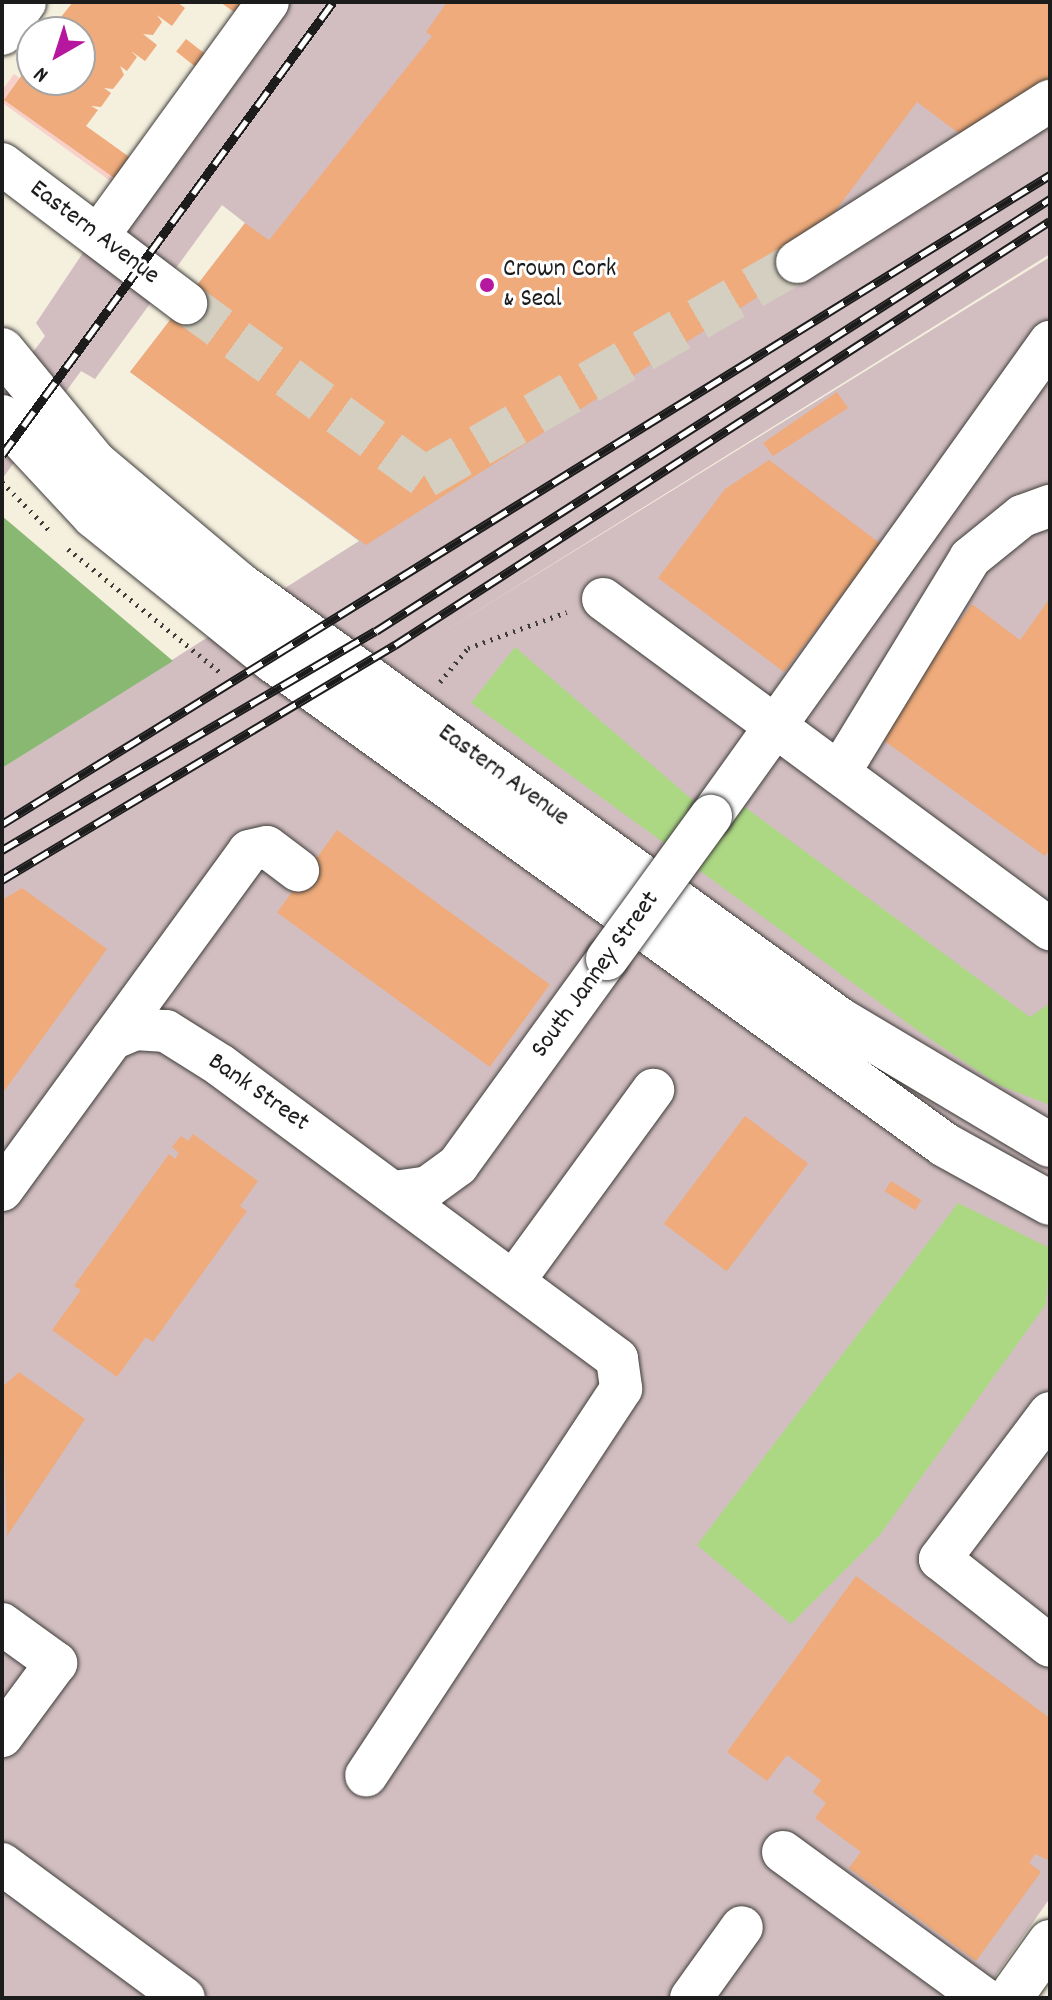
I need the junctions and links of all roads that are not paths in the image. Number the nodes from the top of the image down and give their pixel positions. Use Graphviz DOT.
graph roads {
  1 [pos="25,2"];
  2 [pos="268,2"];
  3 [pos="2,34"];
  4 [pos="1050,101"];
  5 [pos="2,164"];
  6 [pos="98,236"];
  7 [pos="797,262"];
  8 [pos="186,303"];
  9 [pos="1050,342"];
  10 [pos="2,350"];
  11 [pos="2,417"];
  12 [pos="1050,506"];
  13 [pos="603,599"];
  14 [pos="775,726"];
  15 [pos="839,773"];
  16 [pos="298,870"];
  17 [pos="1050,929"];
  18 [pos="112,1039"];
  19 [pos="653,1090"];
  20 [pos="1050,1145"];
  21 [pos="2,1190"];
  22 [pos="394,1192"];
  23 [pos="1050,1203"];
  24 [pos="516,1278"];
  25 [pos="1050,1413"];
  26 [pos="2,1624"];
  27 [pos="1050,1646"];
  28 [pos="2,1736"];
  29 [pos="366,1776"];
  30 [pos="783,1852"];
  31 [pos="2,1864"];
  32 [pos="742,1927"];
  33 [pos="1050,1942"];
  34 [pos="184,1998"];
  35 [pos="691,1998"];
  36 [pos="983,1998"];
  37 [pos="1010,1998"];
  1 -- 3 [label="street"];
  2 -- 6 [label="street"];
  4 -- 7 [label="street"];
  5 -- 6 [label="street, Eastern Avenue"];
  6 -- 8 [label="street, Eastern Avenue"];
  9 -- 14 [label="street, South Janney Street"];
  10 -- 20 [label="main road, Eastern Avenue"];
  11 -- 23 [label="main road, Eastern Avenue"];
  12 -- 15 [label="street"];
  13 -- 14 [label="street"];
  14 -- 15 [label="street"];
  14 -- 22 [label="street, South Janney Street, bridge"];
  15 -- 17 [label="street"];
  16 -- 18 [label="street"];
  18 -- 21 [label="street"];
  18 -- 22 [label="street, Bank Street"];
  19 -- 24 [label="street"];
  22 -- 24 [label="street, Bank Street"];
  24 -- 29 [label="street, Bank Street"];
  25 -- 27 [label="street"];
  26 -- 28 [label="street"];
  30 -- 36 [label="street"];
  31 -- 34 [label="street"];
  32 -- 35 [label="street"];
  33 -- 37 [label="main road"];
}
